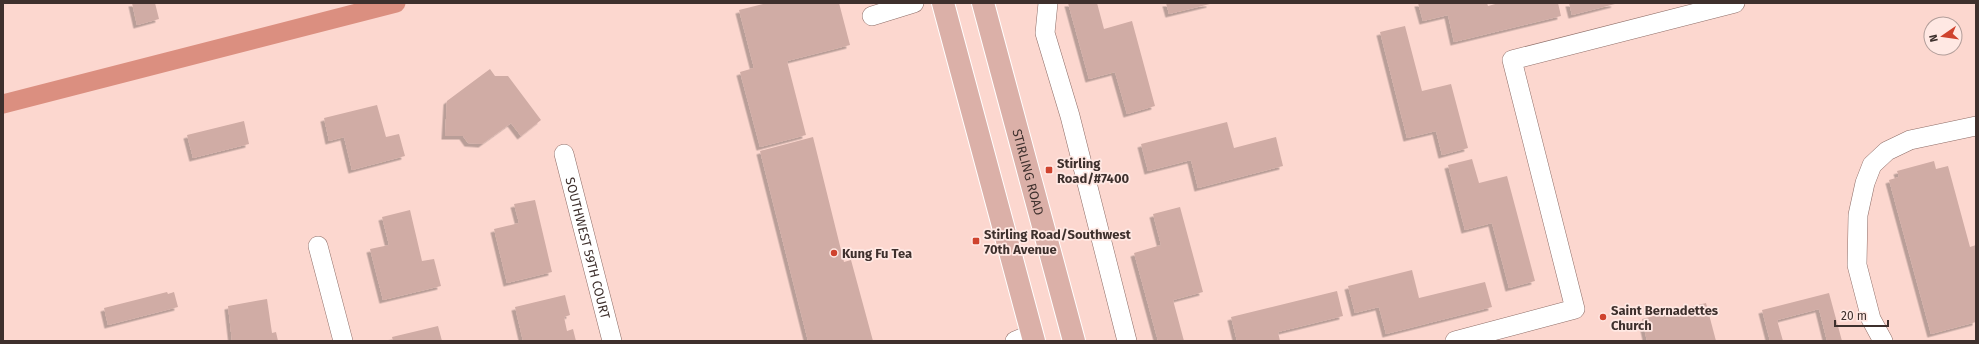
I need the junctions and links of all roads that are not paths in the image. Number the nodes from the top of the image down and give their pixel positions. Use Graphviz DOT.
graph roads {
  1 [pos="914,3"];
  2 [pos="943,3"];
  3 [pos="983,3"];
  4 [pos="1048,3"];
  5 [pos="1735,3"];
  6 [pos="872,16"];
  7 [pos="1976,126"];
  8 [pos="564,154"];
  9 [pos="318,246"];
  10 [pos="1027,339"];
  11 [pos="343,341"];
  12 [pos="612,341"];
  13 [pos="1074,341"];
  14 [pos="1127,341"];
  15 [pos="1455,341"];
  16 [pos="1883,341"];
  1 -- 6 [label="street"];
  2 -- 10 [label="main road"];
  3 -- 13 [label="main road, STIRLING ROAD"];
  4 -- 14 [label="street"];
  5 -- 15 [label="street"];
  7 -- 16 [label="street"];
  8 -- 12 [label="street, SOUTHWEST 59TH COURT"];
  9 -- 11 [label="street"];
}
